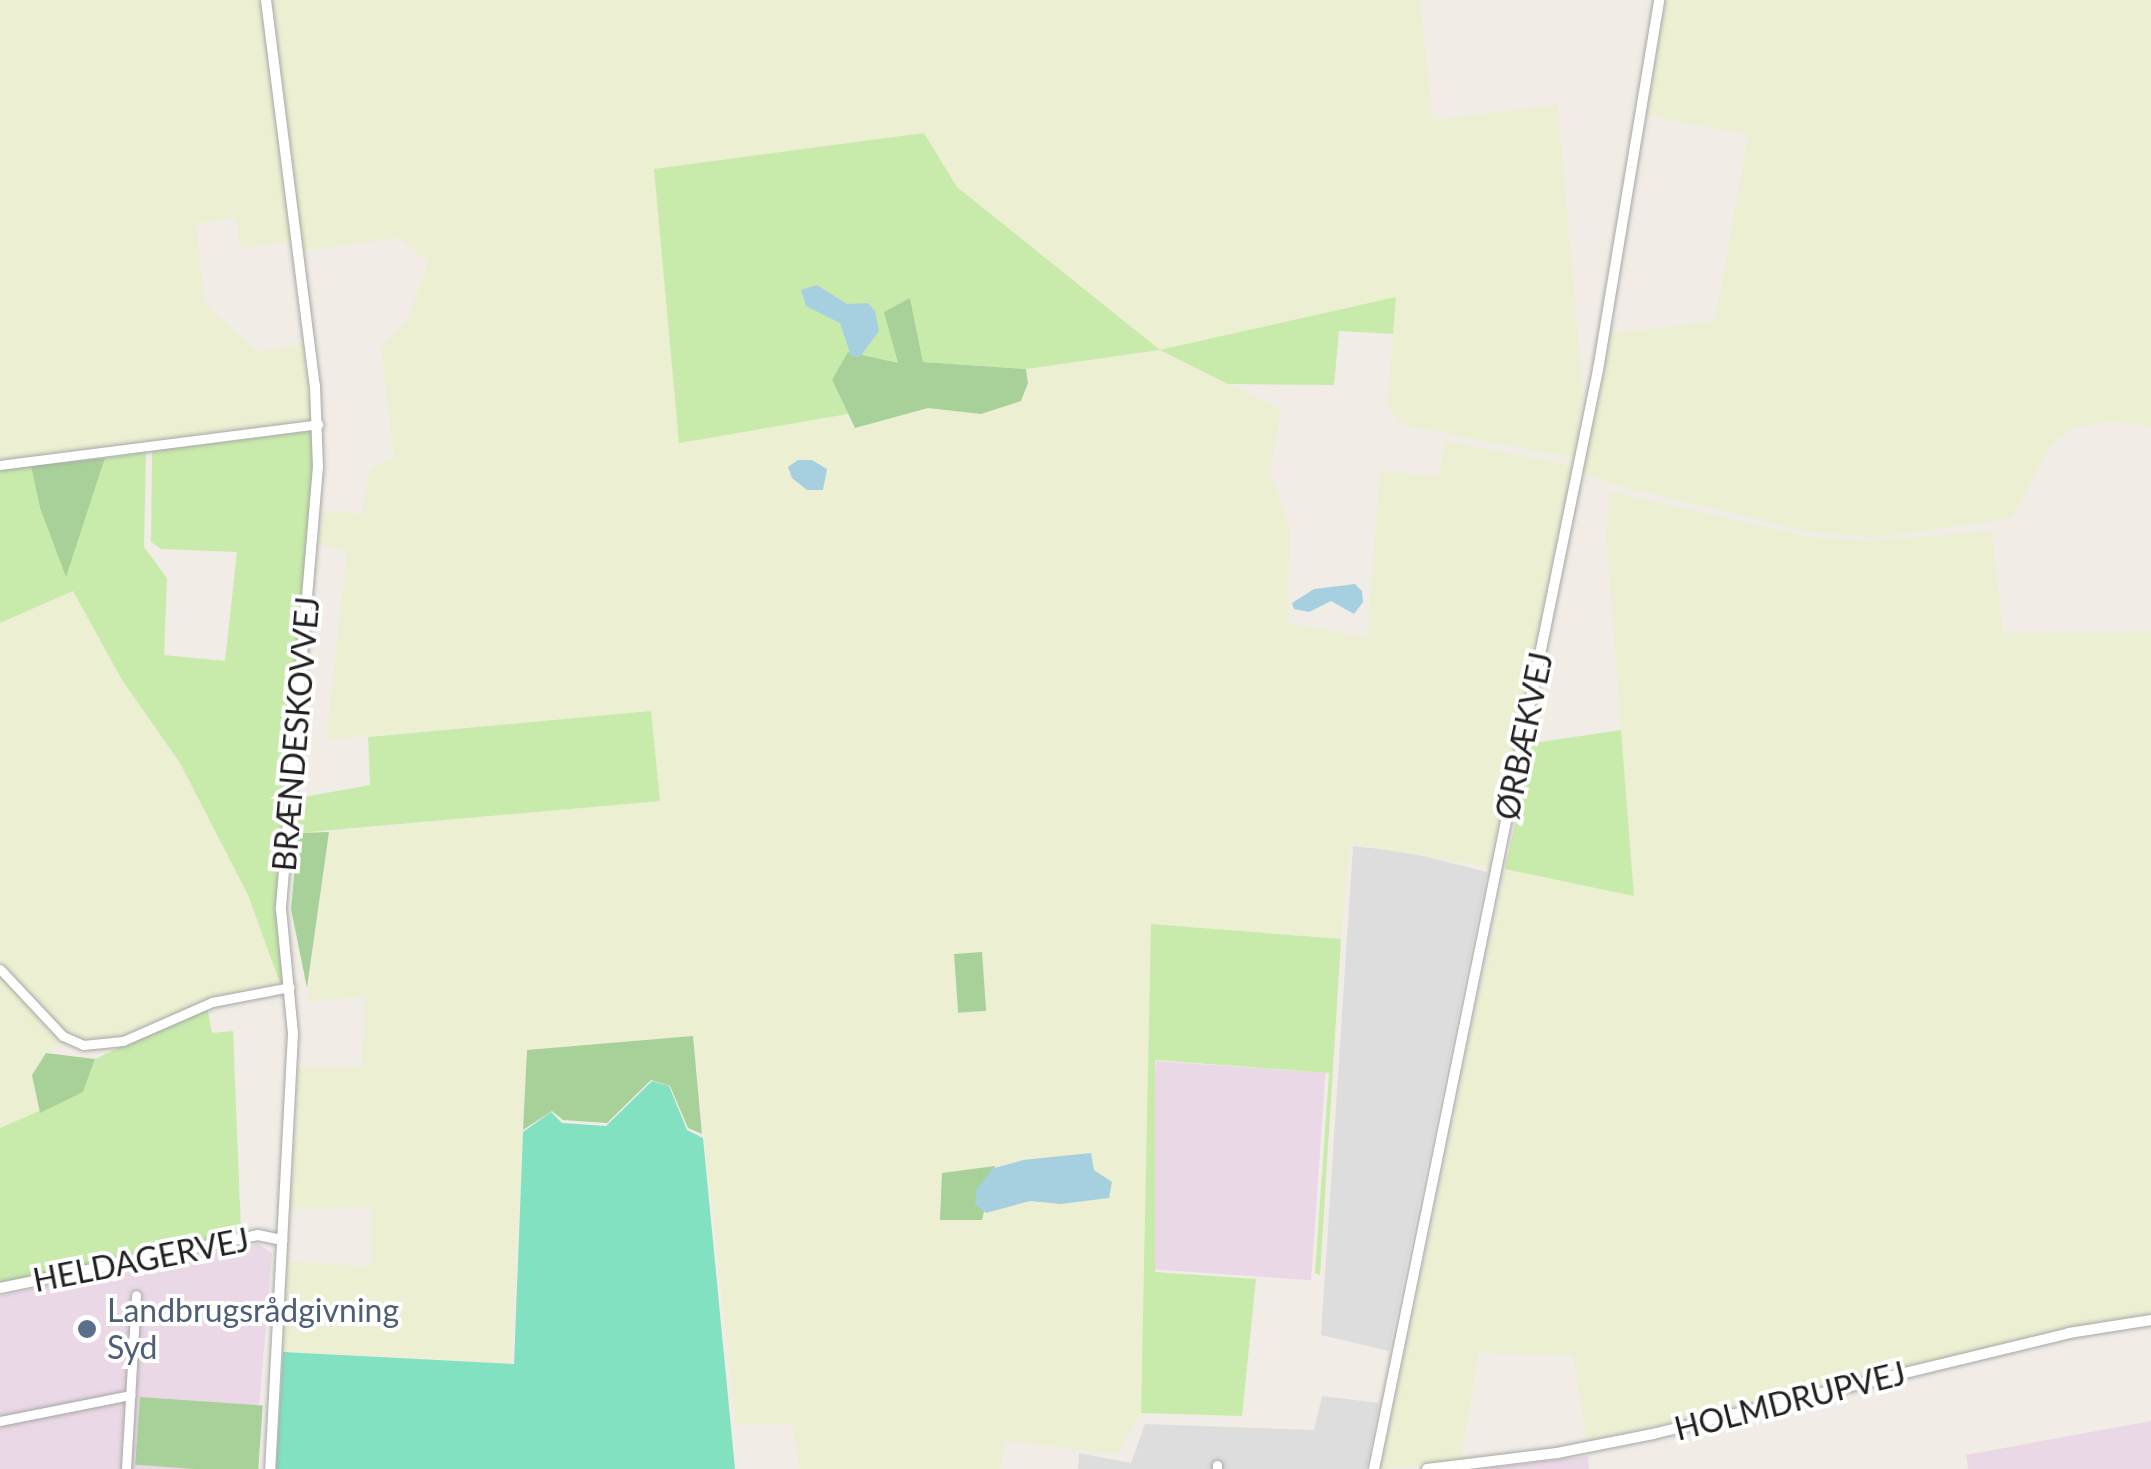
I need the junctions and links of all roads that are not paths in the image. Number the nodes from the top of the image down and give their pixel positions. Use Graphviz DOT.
graph roads {
  1 [pos="266,0"];
  2 [pos="1659,0"];
  3 [pos="318,424"];
  4 [pos="0,465"];
  5 [pos="0,969"];
  6 [pos="290,987"];
  7 [pos="282,1240"];
  8 [pos="0,1288"];
  9 [pos="136,1295"];
  10 [pos="2151,1320"];
  11 [pos="130,1394"];
  12 [pos="0,1421"];
  13 [pos="126,1469"];
  14 [pos="270,1469"];
  15 [pos="1374,1469"];
  16 [pos="1427,1469"];
  1 -- 3 [label="street, BRÆNDESKOVVEJ"];
  2 -- 15 [label="street, ØRBÆKVEJ"];
  3 -- 4 [label="street"];
  3 -- 6 [label="street, BRÆNDESKOVVEJ"];
  5 -- 6 [label="street"];
  6 -- 7 [label="street, BRÆNDESKOVVEJ"];
  7 -- 8 [label="street, HELDAGERVEJ"];
  7 -- 14 [label="street, BRÆNDESKOVVEJ"];
  9 -- 11 [label="street"];
  10 -- 16 [label="street, HOLMDRUPVEJ"];
  11 -- 12 [label="street"];
  11 -- 13 [label="street"];
}
